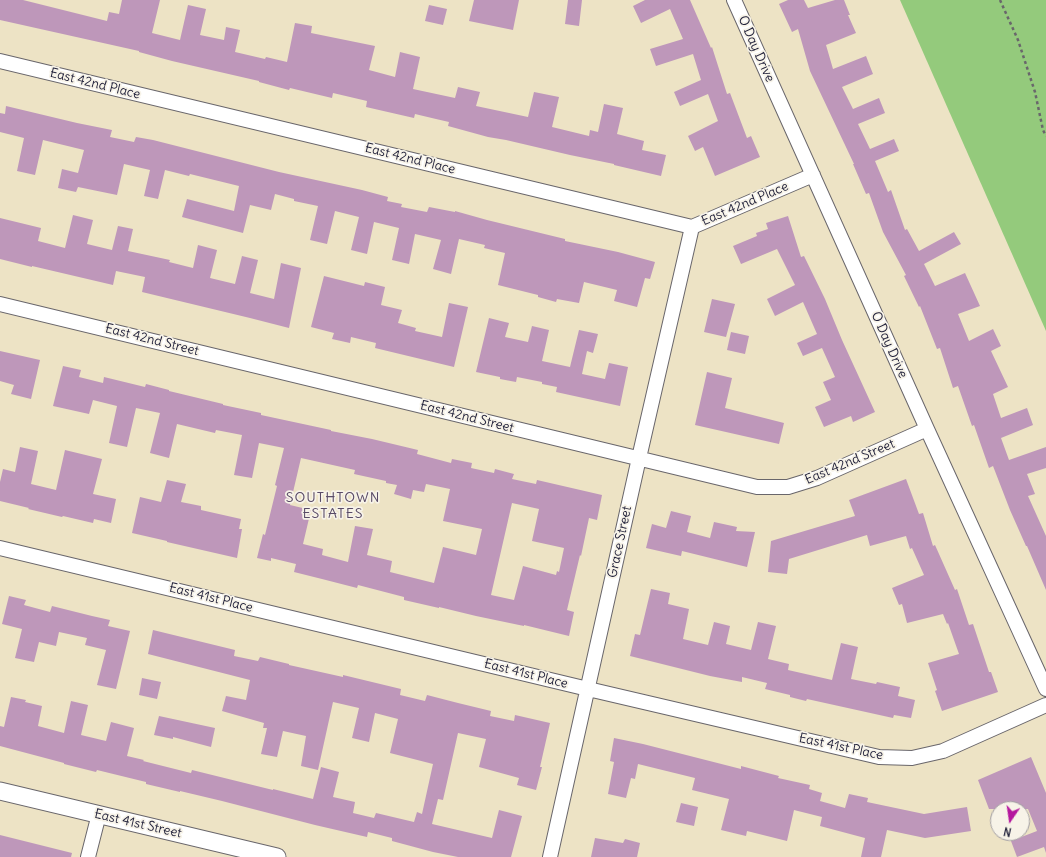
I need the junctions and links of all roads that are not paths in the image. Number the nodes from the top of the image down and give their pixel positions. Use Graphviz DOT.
graph roads {
  1 [pos="734,0"];
  2 [pos="0,61"];
  3 [pos="813,175"];
  4 [pos="692,227"];
  5 [pos="0,304"];
  6 [pos="927,429"];
  7 [pos="639,458"];
  8 [pos="0,548"];
  9 [pos="588,689"];
  10 [pos="1046,689"];
  11 [pos="1046,705"];
  12 [pos="0,791"];
  13 [pos="98,814"];
  14 [pos="88,857"];
  15 [pos="277,857"];
  16 [pos="550,857"];
  1 -- 3 [label="street, O Day Drive"];
  2 -- 4 [label="street, East 42nd Place"];
  3 -- 4 [label="street, East 42nd Place"];
  3 -- 6 [label="street, O Day Drive"];
  4 -- 7 [label="street, Grace Street"];
  5 -- 7 [label="street, East 42nd Street"];
  6 -- 7 [label="street, East 42nd Street"];
  6 -- 10 [label="street, O Day Drive"];
  7 -- 9 [label="street, Grace Street"];
  8 -- 9 [label="street, East 41st Place"];
  9 -- 11 [label="street, East 41st Place"];
  9 -- 16 [label="street, Grace Street"];
  12 -- 13 [label="street, East 41st Street"];
  13 -- 14 [label="street"];
  13 -- 15 [label="street, East 41st Street"];
}
